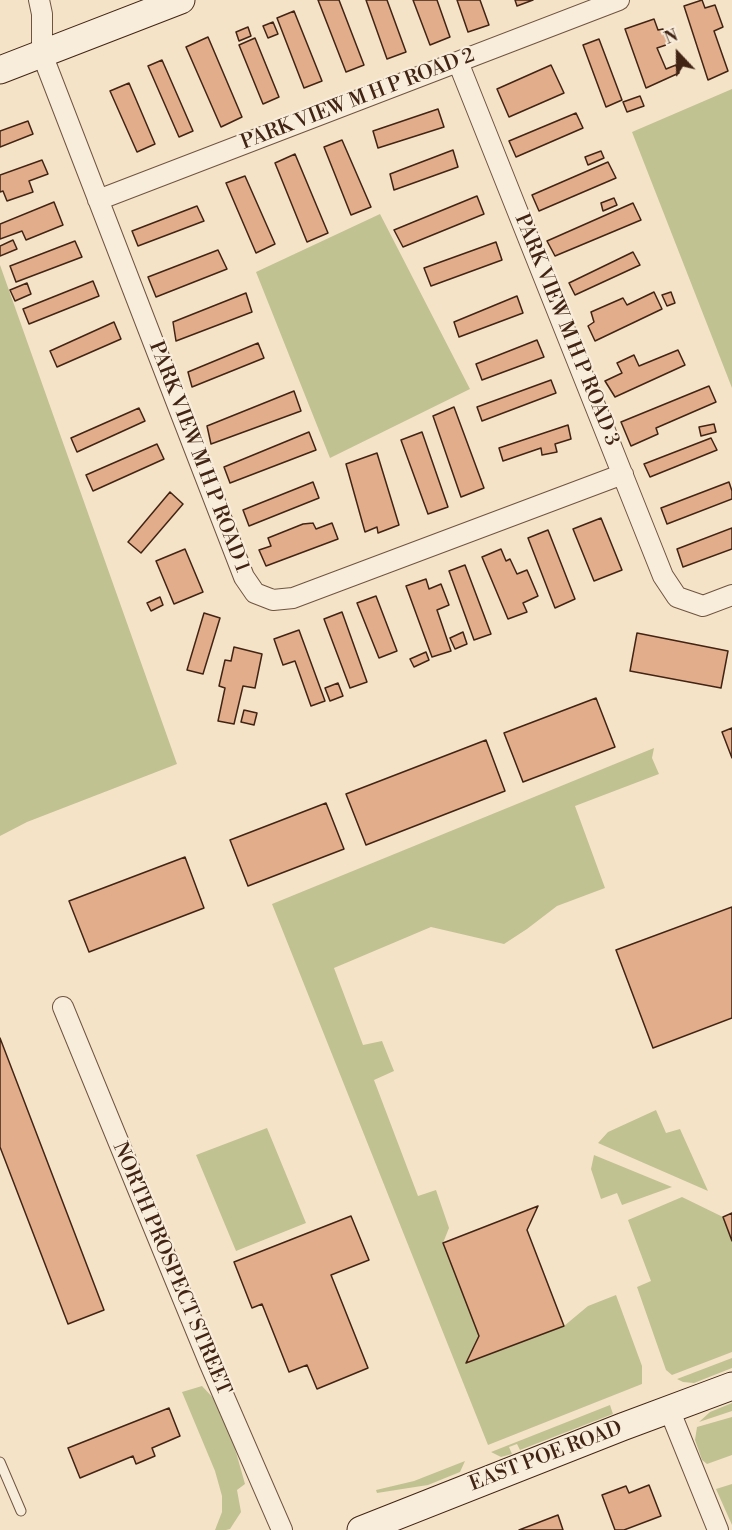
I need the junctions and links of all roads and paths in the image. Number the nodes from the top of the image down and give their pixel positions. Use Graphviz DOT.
graph roads {
  1 [pos="39,0"];
  2 [pos="181,0"];
  3 [pos="619,0"];
  4 [pos="42,54"];
  5 [pos="458,62"];
  6 [pos="0,70"];
  7 [pos="98,200"];
  8 [pos="623,474"];
  9 [pos="732,596"];
  10 [pos="63,1007"];
  11 [pos="732,1386"];
  12 [pos="669,1409"];
  13 [pos="0,1462"];
  14 [pos="21,1511"];
  15 [pos="282,1530"];
  16 [pos="360,1530"];
  17 [pos="718,1530"];
  1 -- 4 [label="street"];
  2 -- 4 [label="main road"];
  3 -- 5 [label="street, PARK VIEW M H P ROAD 2"];
  4 -- 6 [label="main road"];
  4 -- 7 [label="street, PARK VIEW M H P ROAD 1"];
  5 -- 7 [label="street, PARK VIEW M H P ROAD 2"];
  5 -- 8 [label="street, PARK VIEW M H P ROAD 3"];
  7 -- 8 [label="street, PARK VIEW M H P ROAD 1"];
  8 -- 9 [label="street, PARK VIEW M H P ROAD 3"];
  10 -- 15 [label="street, NORTH PROSPECT STREET"];
  11 -- 12 [label="main road, EAST POE ROAD"];
  12 -- 16 [label="main road, EAST POE ROAD"];
  12 -- 17 [label="street"];
  13 -- 14 [label="lane"];
}
